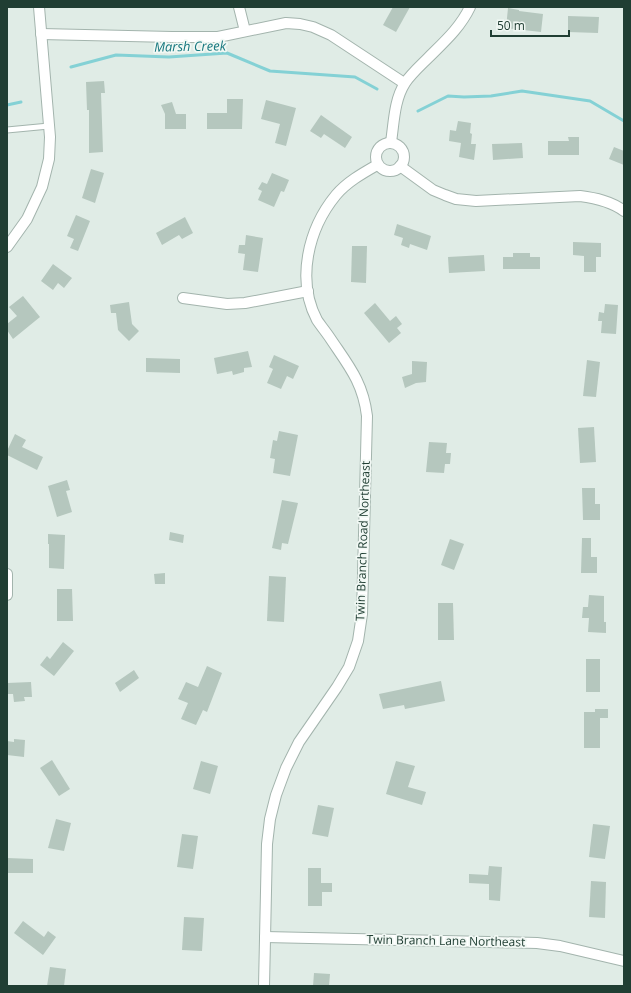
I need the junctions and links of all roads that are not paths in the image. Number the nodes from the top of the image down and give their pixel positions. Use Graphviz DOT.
graph roads {
  1 [pos="39,7"];
  2 [pos="239,7"];
  3 [pos="470,7"];
  4 [pos="245,31"];
  5 [pos="41,34"];
  6 [pos="404,84"];
  7 [pos="49,126"];
  8 [pos="7,130"];
  9 [pos="391,142"];
  10 [pos="377,164"];
  11 [pos="400,166"];
  12 [pos="624,210"];
  13 [pos="7,247"];
  14 [pos="308,291"];
  15 [pos="183,298"];
  16 [pos="7,574"];
  17 [pos="7,595"];
  18 [pos="265,937"];
  19 [pos="624,961"];
  20 [pos="264,986"];
  1 -- 5 [label="street"];
  2 -- 4 [label="street"];
  3 -- 6 [label="street"];
  4 -- 5 [label="street"];
  4 -- 6 [label="street"];
  5 -- 7 [label="street"];
  6 -- 9 [label="street"];
  7 -- 8 [label="lane"];
  7 -- 13 [label="street"];
  9 -- 10 [label="street"];
  9 -- 11 [label="street"];
  10 -- 11 [label="street"];
  10 -- 14 [label="street, Twin Branch Road Northeast"];
  11 -- 12 [label="street"];
  14 -- 15 [label="street"];
  14 -- 18 [label="street, Twin Branch Road Northeast"];
  16 -- 17 [label="street"];
  18 -- 19 [label="street, Twin Branch Lane Northeast"];
  18 -- 20 [label="street, Twin Branch Road Northeast"];
}
